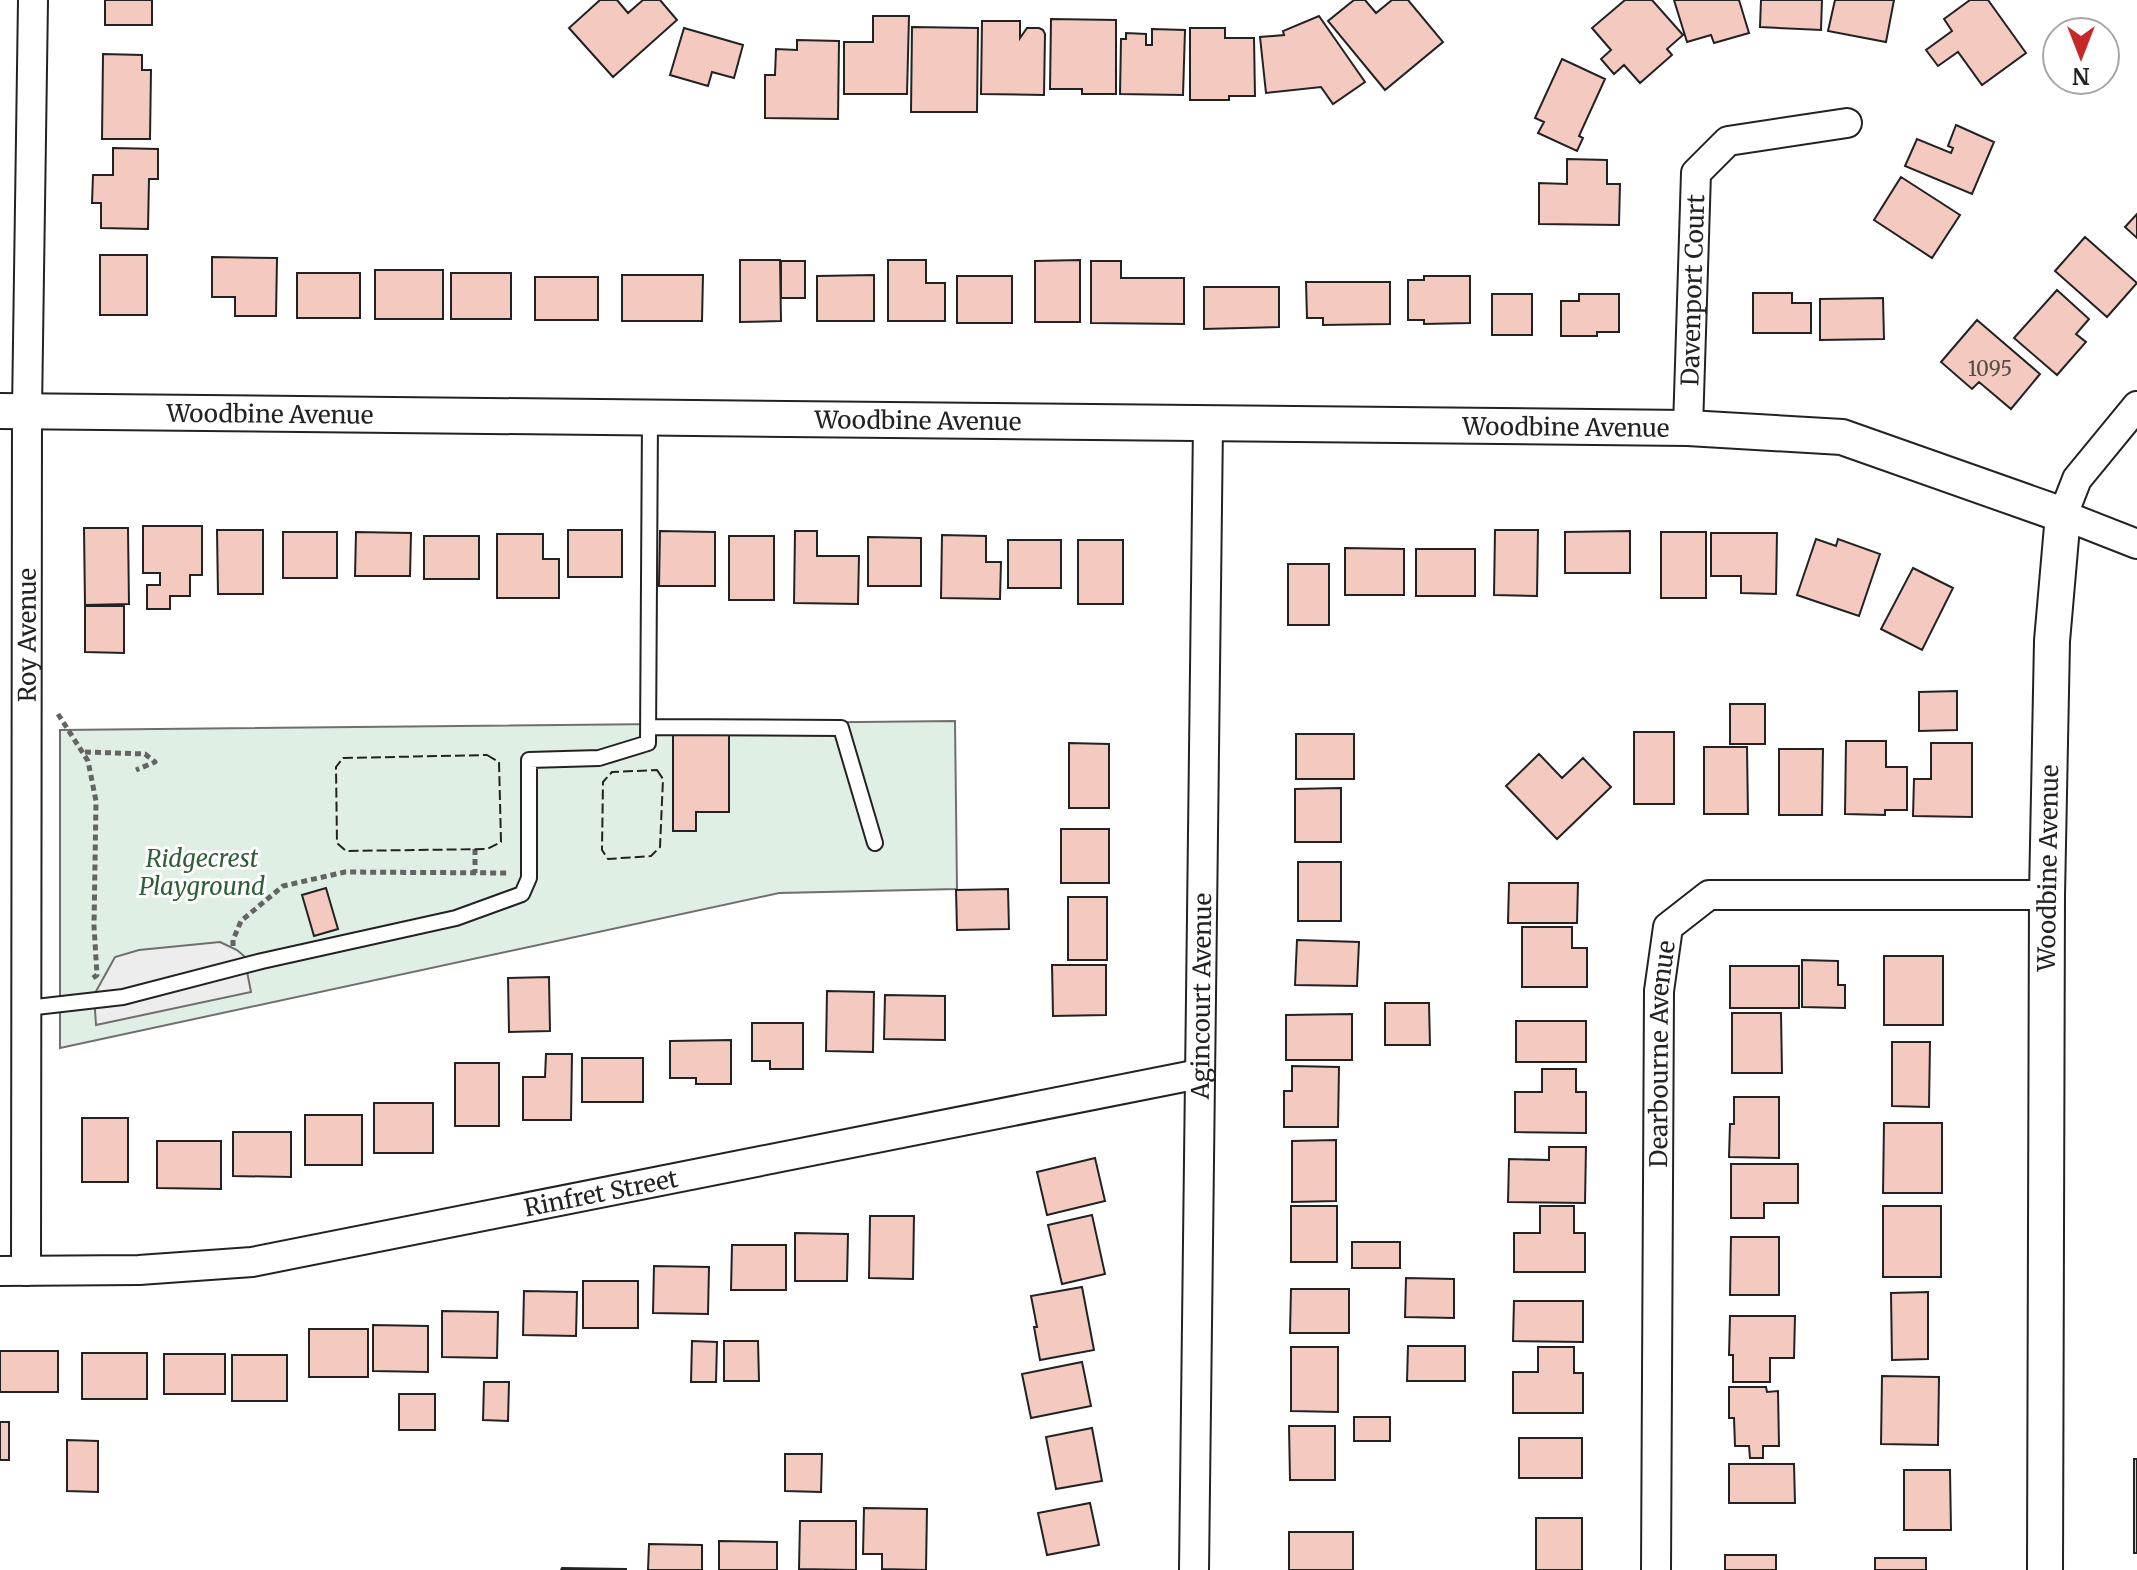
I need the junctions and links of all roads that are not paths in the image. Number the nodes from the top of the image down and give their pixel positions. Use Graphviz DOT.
graph roads {
  1 [pos="33,0"];
  2 [pos="1847,123"];
  3 [pos="2137,406"];
  4 [pos="14,411"];
  5 [pos="650,418"];
  6 [pos="1208,424"];
  7 [pos="1688,428"];
  8 [pos="2063,515"];
  9 [pos="2137,544"];
  10 [pos="649,727"];
  11 [pos="875,843"];
  12 [pos="2047,895"];
  13 [pos="27,1008"];
  14 [pos="1199,1074"];
  15 [pos="13,1271"];
  16 [pos="1194,1570"];
  17 [pos="1656,1570"];
  18 [pos="2045,1570"];
  1 -- 4 [label="street, Roy Avenue"];
  2 -- 7 [label="street, Davenport Court"];
  3 -- 8 [label="street"];
  4 -- 5 [label="street, Woodbine Avenue"];
  4 -- 13 [label="street, Roy Avenue"];
  5 -- 6 [label="street, Woodbine Avenue"];
  5 -- 10 [label="lane"];
  6 -- 7 [label="street, Woodbine Avenue"];
  6 -- 14 [label="street, Agincourt Avenue"];
  7 -- 8 [label="street, Woodbine Avenue"];
  8 -- 9 [label="street"];
  8 -- 12 [label="street, Woodbine Avenue"];
  10 -- 11 [label="lane"];
  10 -- 13 [label="lane"];
  12 -- 17 [label="street, Dearbourne Avenue"];
  12 -- 18 [label="street, Woodbine Avenue"];
  13 -- 15 [label="street, Roy Avenue"];
  14 -- 15 [label="street, Rinfret Street"];
  14 -- 16 [label="street, Agincourt Avenue"];
}
